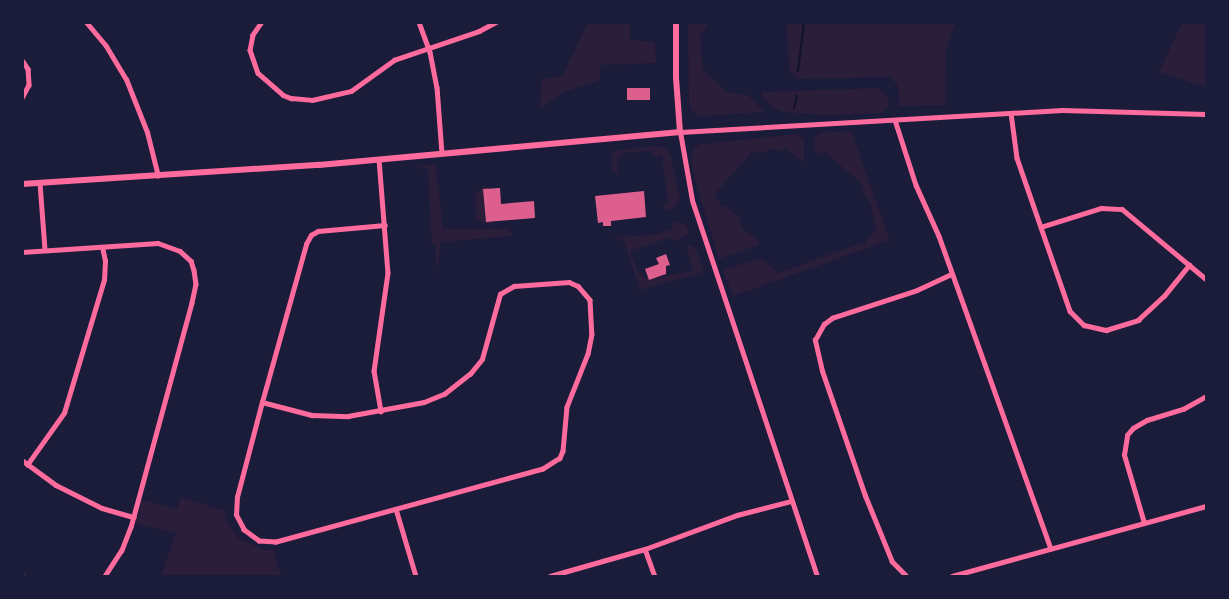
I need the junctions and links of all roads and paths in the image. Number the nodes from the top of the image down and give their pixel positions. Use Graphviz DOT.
graph roads {
  1 [pos="86,22"];
  2 [pos="262,22"];
  3 [pos="419,22"];
  4 [pos="496,22"];
  5 [pos="676,22"];
  6 [pos="428,47"];
  7 [pos="22,60"];
  8 [pos="22,98"];
  9 [pos="1011,113"];
  10 [pos="1206,114"];
  11 [pos="895,120"];
  12 [pos="680,132"];
  13 [pos="442,153"];
  14 [pos="379,159"];
  15 [pos="158,176"];
  16 [pos="40,183"];
  17 [pos="22,184"];
  18 [pos="385,225"];
  19 [pos="1041,227"];
  20 [pos="102,247"];
  21 [pos="45,250"];
  22 [pos="22,252"];
  23 [pos="1189,265"];
  24 [pos="952,274"];
  25 [pos="1206,279"];
  26 [pos="1206,396"];
  27 [pos="262,402"];
  28 [pos="381,411"];
  29 [pos="22,460"];
  30 [pos="27,465"];
  31 [pos="791,501"];
  32 [pos="1206,506"];
  33 [pos="396,509"];
  34 [pos="134,517"];
  35 [pos="1144,524"];
  36 [pos="645,549"];
  37 [pos="1051,549"];
  38 [pos="105,576"];
  39 [pos="416,576"];
  40 [pos="550,576"];
  41 [pos="655,576"];
  42 [pos="817,576"];
  43 [pos="906,576"];
  44 [pos="952,576"];
  1 -- 15 [label="street"];
  2 -- 6 [label="street"];
  3 -- 6 [label="street"];
  4 -- 6 [label="street"];
  5 -- 12 [label="main road"];
  6 -- 13 [label="street"];
  7 -- 8 [label="street"];
  9 -- 10 [label="street"];
  9 -- 11 [label="street"];
  9 -- 19 [label="street"];
  11 -- 12 [label="street"];
  11 -- 24 [label="street"];
  12 -- 13 [label="main road"];
  12 -- 31 [label="street"];
  13 -- 14 [label="main road"];
  14 -- 15 [label="main road"];
  14 -- 18 [label="street"];
  15 -- 16 [label="main road"];
  16 -- 17 [label="main road"];
  16 -- 21 [label="street"];
  18 -- 27 [label="street"];
  18 -- 28 [label="street"];
  19 -- 23 [label="street"];
  19 -- 23 [label="street"];
  20 -- 21 [label="street"];
  20 -- 30 [label="street"];
  20 -- 34 [label="street"];
  21 -- 22 [label="street"];
  23 -- 25 [label="street"];
  24 -- 37 [label="street"];
  24 -- 43 [label="street"];
  26 -- 35 [label="street"];
  27 -- 28 [label="street"];
  27 -- 33 [label="street"];
  28 -- 33 [label="street"];
  29 -- 30 [label="street"];
  30 -- 34 [label="street"];
  31 -- 36 [label="street"];
  31 -- 42 [label="street"];
  32 -- 35 [label="street"];
  33 -- 39 [label="street"];
  34 -- 38 [label="street"];
  35 -- 37 [label="street"];
  36 -- 40 [label="street"];
  36 -- 41 [label="street"];
  37 -- 44 [label="street"];
}
